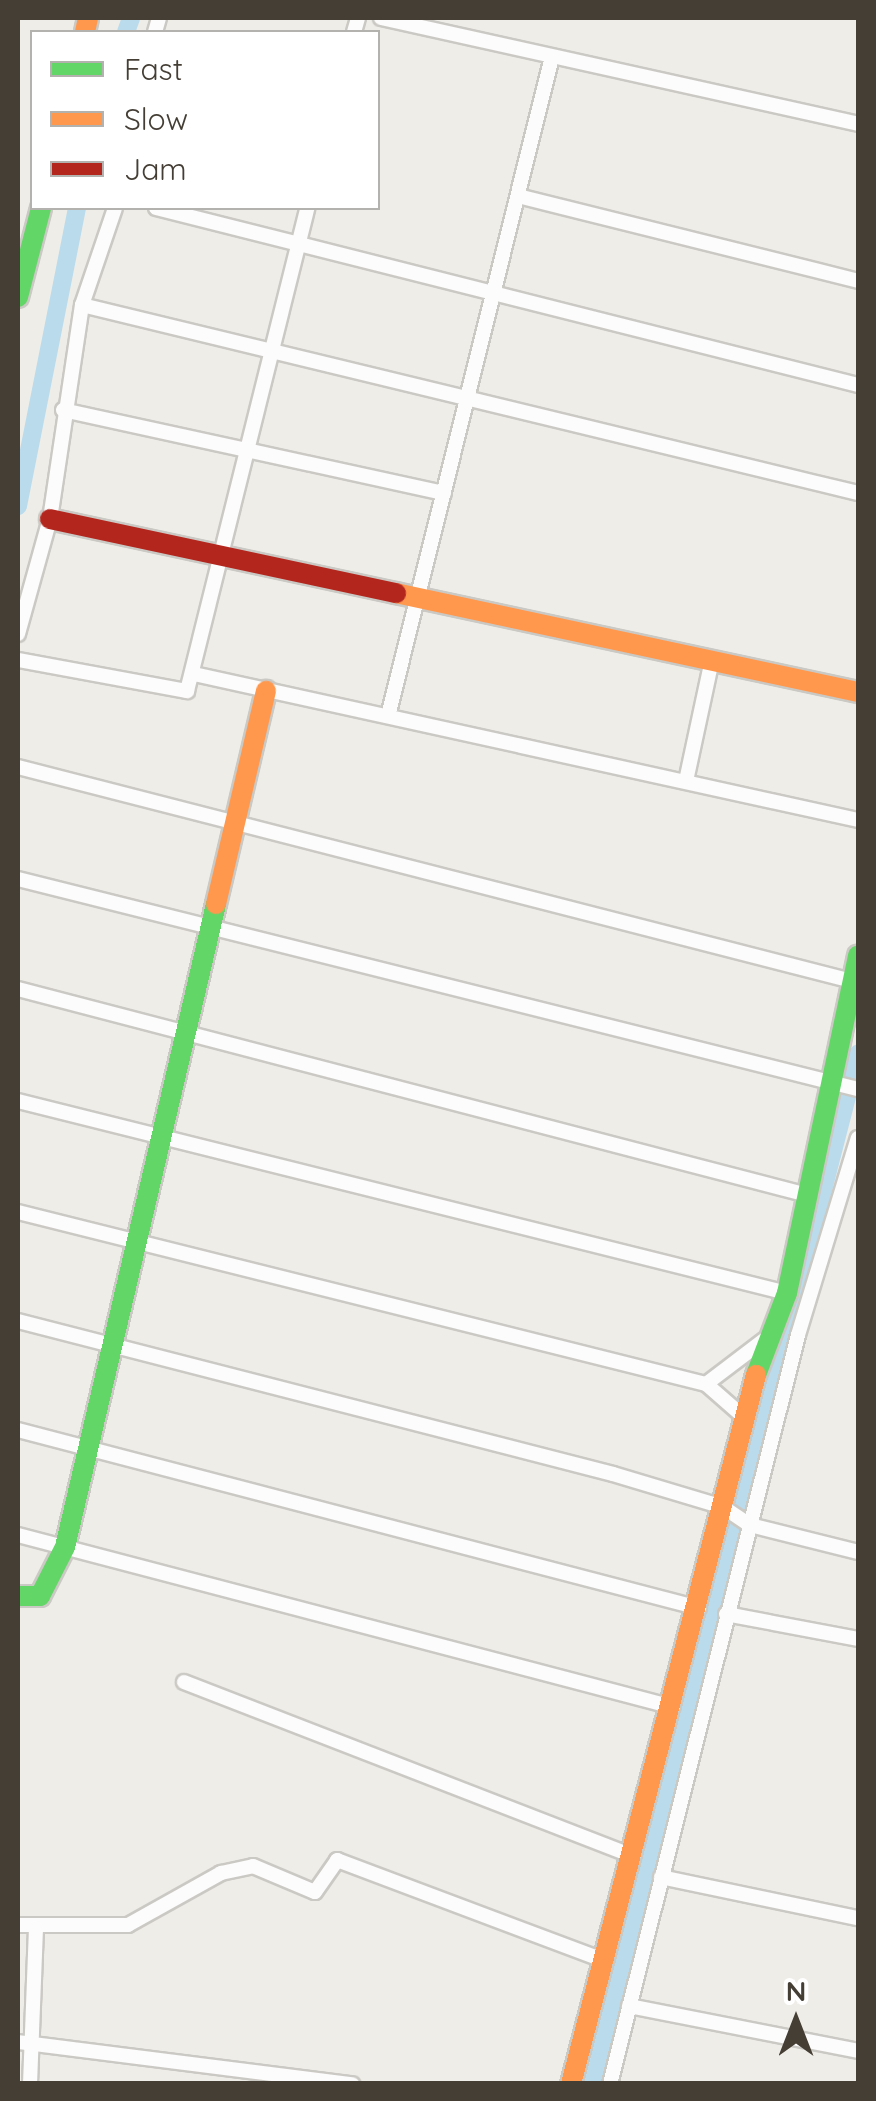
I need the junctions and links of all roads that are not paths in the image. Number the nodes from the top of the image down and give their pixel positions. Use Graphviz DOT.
graph roads {
  1 [pos="381,18"];
  2 [pos="551,61"];
  3 [pos="858,124"];
  4 [pos="518,196"];
  5 [pos="40,210"];
  6 [pos="114,210"];
  7 [pos="164,210"];
  8 [pos="306,210"];
  9 [pos="297,244"];
  10 [pos="858,281"];
  11 [pos="494,294"];
  12 [pos="18,298"];
  13 [pos="82,305"];
  14 [pos="274,347"];
  15 [pos="858,385"];
  16 [pos="469,392"];
  17 [pos="63,410"];
  18 [pos="251,446"];
  19 [pos="444,493"];
  20 [pos="858,493"];
  21 [pos="50,520"];
  22 [pos="224,556"];
  23 [pos="418,597"];
  24 [pos="18,634"];
  25 [pos="18,660"];
  26 [pos="712,660"];
  27 [pos="194,674"];
  28 [pos="266,691"];
  29 [pos="858,692"];
  30 [pos="388,716"];
  31 [pos="18,766"];
  32 [pos="686,781"];
  33 [pos="858,820"];
  34 [pos="234,824"];
  35 [pos="18,880"];
  36 [pos="209,932"];
  37 [pos="858,956"];
  38 [pos="852,981"];
  39 [pos="18,989"];
  40 [pos="183,1034"];
  41 [pos="830,1086"];
  42 [pos="858,1088"];
  43 [pos="18,1101"];
  44 [pos="159,1137"];
  45 [pos="858,1138"];
  46 [pos="808,1194"];
  47 [pos="18,1212"];
  48 [pos="136,1242"];
  49 [pos="787,1293"];
  50 [pos="18,1321"];
  51 [pos="764,1340"];
  52 [pos="113,1346"];
  53 [pos="706,1384"];
  54 [pos="745,1418"];
  55 [pos="18,1430"];
  56 [pos="82,1448"];
  57 [pos="723,1507"];
  58 [pos="750,1525"];
  59 [pos="18,1535"];
  60 [pos="64,1547"];
  61 [pos="858,1552"];
  62 [pos="18,1596"];
  63 [pos="699,1608"];
  64 [pos="726,1614"];
  65 [pos="858,1638"];
  66 [pos="184,1682"];
  67 [pos="673,1707"];
  68 [pos="633,1856"];
  69 [pos="661,1876"];
  70 [pos="858,1918"];
  71 [pos="18,1925"];
  72 [pos="36,1928"];
  73 [pos="605,1961"];
  74 [pos="629,2006"];
  75 [pos="18,2042"];
  76 [pos="34,2044"];
  77 [pos="858,2051"];
  78 [pos="30,2084"];
  79 [pos="352,2084"];
  80 [pos="571,2084"];
  81 [pos="610,2084"];
  1 -- 2 [label="street"];
  2 -- 3 [label="street"];
  2 -- 4 [label="street"];
  4 -- 10 [label="street"];
  4 -- 11 [label="street"];
  5 -- 12 [label="street"];
  6 -- 13 [label="street"];
  7 -- 9 [label="street"];
  8 -- 9 [label="street"];
  9 -- 11 [label="street"];
  9 -- 14 [label="street"];
  11 -- 15 [label="street"];
  11 -- 16 [label="street"];
  13 -- 14 [label="street"];
  13 -- 17 [label="street"];
  14 -- 16 [label="street"];
  14 -- 18 [label="street"];
  16 -- 19 [label="street"];
  16 -- 20 [label="street"];
  17 -- 18 [label="street"];
  17 -- 21 [label="street"];
  18 -- 19 [label="street"];
  18 -- 22 [label="street"];
  19 -- 23 [label="street"];
  21 -- 22 [label="street"];
  21 -- 24 [label="street"];
  22 -- 23 [label="street"];
  22 -- 27 [label="street"];
  23 -- 26 [label="street"];
  23 -- 30 [label="street"];
  25 -- 27 [label="street"];
  26 -- 29 [label="street"];
  26 -- 32 [label="street"];
  27 -- 28 [label="street"];
  28 -- 30 [label="street"];
  28 -- 34 [label="street"];
  30 -- 32 [label="street"];
  31 -- 34 [label="street"];
  32 -- 33 [label="street"];
  34 -- 36 [label="street"];
  34 -- 38 [label="street"];
  35 -- 36 [label="street"];
  36 -- 40 [label="street"];
  36 -- 41 [label="street"];
  37 -- 38 [label="street"];
  38 -- 41 [label="street"];
  39 -- 40 [label="street"];
  40 -- 44 [label="street"];
  40 -- 46 [label="street"];
  41 -- 42 [label="street"];
  41 -- 46 [label="street"];
  43 -- 44 [label="street"];
  44 -- 48 [label="street"];
  44 -- 49 [label="street"];
  45 -- 58 [label="street"];
  46 -- 49 [label="street"];
  47 -- 48 [label="street"];
  48 -- 52 [label="street"];
  48 -- 53 [label="street"];
  49 -- 51 [label="street"];
  50 -- 52 [label="street"];
  51 -- 53 [label="street"];
  51 -- 54 [label="street"];
  52 -- 56 [label="street"];
  52 -- 57 [label="street"];
  53 -- 54 [label="street"];
  54 -- 57 [label="street"];
  55 -- 56 [label="street"];
  56 -- 60 [label="street"];
  56 -- 63 [label="street"];
  57 -- 58 [label="street"];
  57 -- 63 [label="street"];
  58 -- 61 [label="street"];
  58 -- 64 [label="street"];
  59 -- 60 [label="street"];
  60 -- 62 [label="street"];
  60 -- 67 [label="street"];
  63 -- 67 [label="street"];
  64 -- 65 [label="street"];
  64 -- 69 [label="street"];
  66 -- 68 [label="street"];
  67 -- 68 [label="street"];
  68 -- 73 [label="street"];
  69 -- 70 [label="street"];
  69 -- 74 [label="street"];
  71 -- 72 [label="street"];
  72 -- 73 [label="street"];
  72 -- 76 [label="street"];
  73 -- 80 [label="street"];
  74 -- 77 [label="street"];
  74 -- 81 [label="street"];
  75 -- 76 [label="street"];
  76 -- 78 [label="street"];
  76 -- 79 [label="street"];
}
